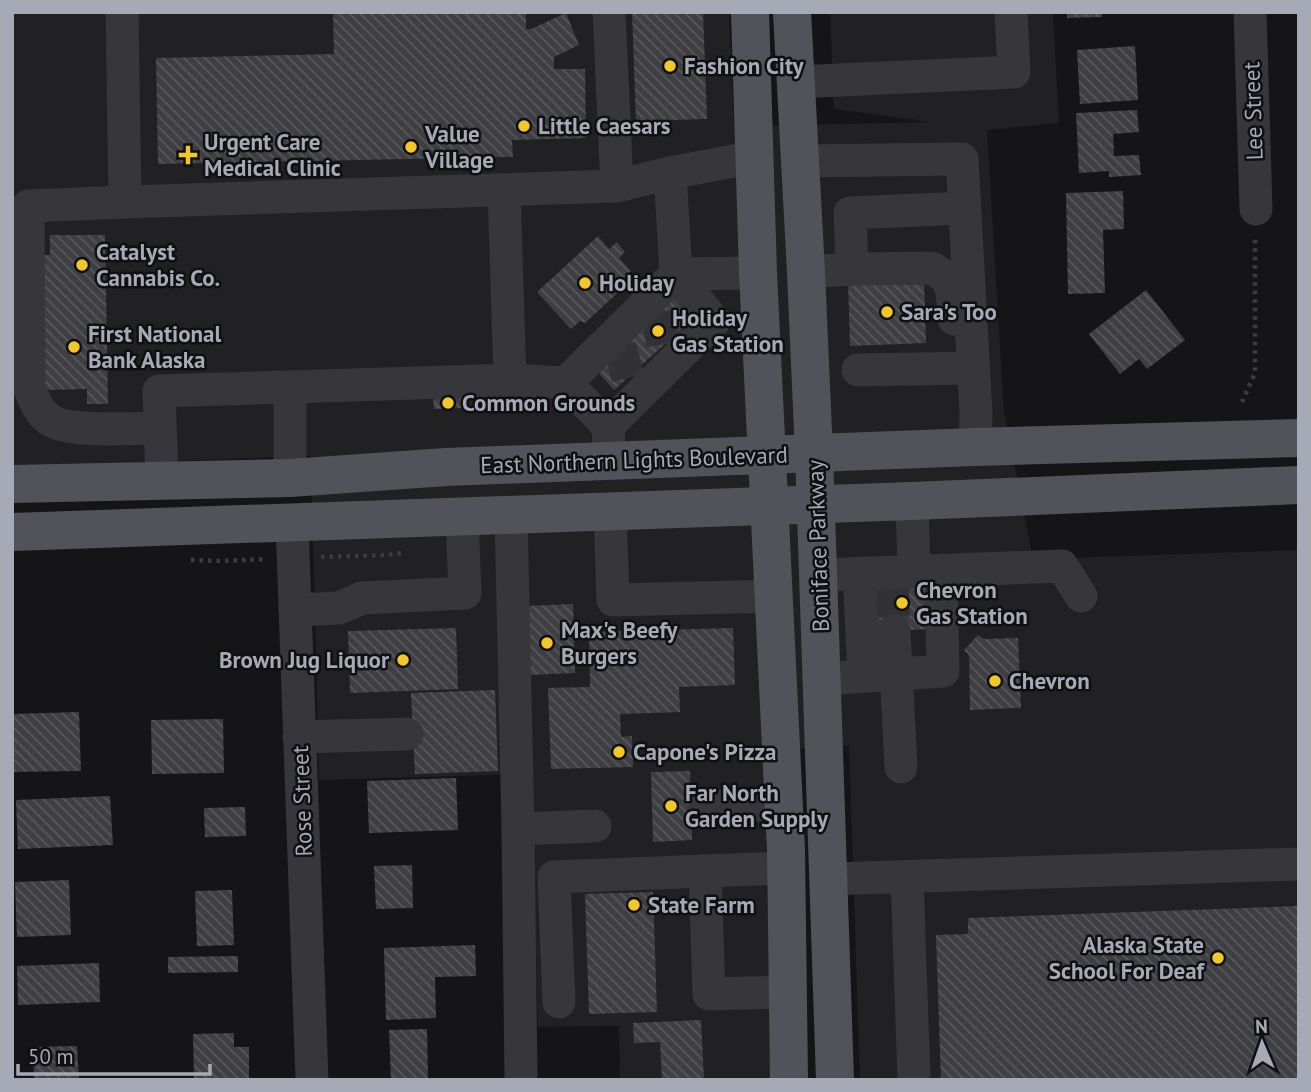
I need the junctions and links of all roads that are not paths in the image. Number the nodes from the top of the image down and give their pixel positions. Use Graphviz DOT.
graph roads {
  1 [pos="122,12"];
  2 [pos="609,12"];
  3 [pos="750,12"];
  4 [pos="792,12"];
  5 [pos="1011,12"];
  6 [pos="1250,12"];
  7 [pos="796,82"];
  8 [pos="755,157"];
  9 [pos="799,160"];
  10 [pos="670,173"];
  11 [pos="617,186"];
  12 [pos="504,190"];
  13 [pos="125,202"];
  14 [pos="964,208"];
  15 [pos="1256,209"];
  16 [pos="852,269"];
  17 [pos="807,272"];
  18 [pos="758,274"];
  19 [pos="663,294"];
  20 [pos="974,368"];
  21 [pos="858,370"];
  22 [pos="510,380"];
  23 [pos="566,383"];
  24 [pos="290,387"];
  25 [pos="619,417"];
  26 [pos="160,428"];
  27 [pos="1299,438"];
  28 [pos="975,447"];
  29 [pos="814,454"];
  30 [pos="767,455"];
  31 [pos="290,478"];
  32 [pos="162,481"];
  33 [pos="12,484"];
  34 [pos="1299,485"];
  35 [pos="912,502"];
  36 [pos="816,505"];
  37 [pos="770,506"];
  38 [pos="610,512"];
  39 [pos="510,515"];
  40 [pos="462,517"];
  41 [pos="292,523"];
  42 [pos="187,527"];
  43 [pos="12,532"];
  44 [pos="859,573"];
  45 [pos="910,574"];
  46 [pos="819,575"];
  47 [pos="774,596"];
  48 [pos="1081,596"];
  49 [pos="295,610"];
  50 [pos="894,630"];
  51 [pos="896,673"];
  52 [pos="864,675"];
  53 [pos="822,679"];
  54 [pos="407,734"];
  55 [pos="299,737"];
  56 [pos="901,767"];
  57 [pos="784,804"];
  58 [pos="705,807"];
  59 [pos="595,826"];
  60 [pos="518,829"];
  61 [pos="1299,864"];
  62 [pos="786,868"];
  63 [pos="705,871"];
  64 [pos="907,877"];
  65 [pos="828,879"];
  66 [pos="788,992"];
  67 [pos="559,1002"];
  68 [pos="312,1080"];
  69 [pos="521,1080"];
  70 [pos="789,1080"];
  71 [pos="835,1080"];
  72 [pos="915,1080"];
  1 -- 13 [label="street"];
  2 -- 11 [label="street"];
  3 -- 8 [label="main road, Boniface Parkway"];
  4 -- 7 [label="main road, Boniface Parkway"];
  5 -- 7 [label="street"];
  6 -- 15 [label="street, Lee Street"];
  7 -- 9 [label="main road, Boniface Parkway"];
  8 -- 10 [label="street"];
  8 -- 18 [label="main road, Boniface Parkway"];
  9 -- 14 [label="street"];
  9 -- 17 [label="main road, Boniface Parkway"];
  10 -- 11 [label="street"];
  10 -- 19 [label="street"];
  11 -- 12 [label="street"];
  12 -- 13 [label="street"];
  12 -- 22 [label="street"];
  13 -- 26 [label="street"];
  14 -- 16 [label="street"];
  14 -- 20 [label="street"];
  16 -- 17 [label="street"];
  16 -- 20 [label="street"];
  17 -- 29 [label="main road, Boniface Parkway"];
  18 -- 19 [label="street"];
  18 -- 30 [label="main road, Boniface Parkway"];
  19 -- 23 [label="street"];
  19 -- 25 [label="street"];
  20 -- 21 [label="street"];
  20 -- 28 [label="street"];
  22 -- 23 [label="street"];
  22 -- 24 [label="street"];
  23 -- 25 [label="street"];
  24 -- 26 [label="street"];
  24 -- 31 [label="street"];
  25 -- 30 [label="main road, East Northern Lights Boulevard"];
  25 -- 31 [label="main road, East Northern Lights Boulevard"];
  26 -- 32 [label="street"];
  27 -- 28 [label="main road, East Northern Lights Boulevard"];
  28 -- 29 [label="main road, East Northern Lights Boulevard"];
  29 -- 30 [label="main road, East Northern Lights Boulevard"];
  29 -- 36 [label="main road, Boniface Parkway"];
  30 -- 37 [label="main road, Boniface Parkway"];
  31 -- 32 [label="main road, East Northern Lights Boulevard"];
  31 -- 42 [label="main road"];
  32 -- 33 [label="main road, East Northern Lights Boulevard"];
  34 -- 35 [label="main road"];
  35 -- 36 [label="main road"];
  35 -- 45 [label="street"];
  36 -- 37 [label="main road"];
  36 -- 46 [label="main road, Boniface Parkway"];
  37 -- 38 [label="main road"];
  37 -- 47 [label="main road, Boniface Parkway"];
  38 -- 39 [label="main road"];
  38 -- 47 [label="street"];
  39 -- 40 [label="main road"];
  39 -- 60 [label="street"];
  40 -- 41 [label="main road"];
  40 -- 49 [label="street"];
  41 -- 42 [label="main road"];
  41 -- 49 [label="street, Rose Street"];
  42 -- 43 [label="main road"];
  44 -- 45 [label="street"];
  44 -- 46 [label="street"];
  44 -- 52 [label="street"];
  45 -- 48 [label="street"];
  45 -- 51 [label="street"];
  46 -- 53 [label="main road, Boniface Parkway"];
  47 -- 57 [label="main road, Boniface Parkway"];
  49 -- 55 [label="street, Rose Street"];
  50 -- 51 [label="street"];
  51 -- 52 [label="street"];
  51 -- 56 [label="street"];
  52 -- 53 [label="street"];
  53 -- 65 [label="main road, Boniface Parkway"];
  54 -- 55 [label="street"];
  55 -- 68 [label="street, Rose Street"];
  57 -- 58 [label="street"];
  57 -- 62 [label="main road, Boniface Parkway"];
  59 -- 60 [label="street"];
  60 -- 69 [label="street"];
  61 -- 64 [label="street"];
  62 -- 63 [label="street"];
  62 -- 66 [label="main road, Boniface Parkway"];
  63 -- 66 [label="street"];
  63 -- 67 [label="street"];
  64 -- 65 [label="street"];
  64 -- 72 [label="street"];
  65 -- 71 [label="main road, Boniface Parkway"];
  66 -- 70 [label="main road, Boniface Parkway"];
}
